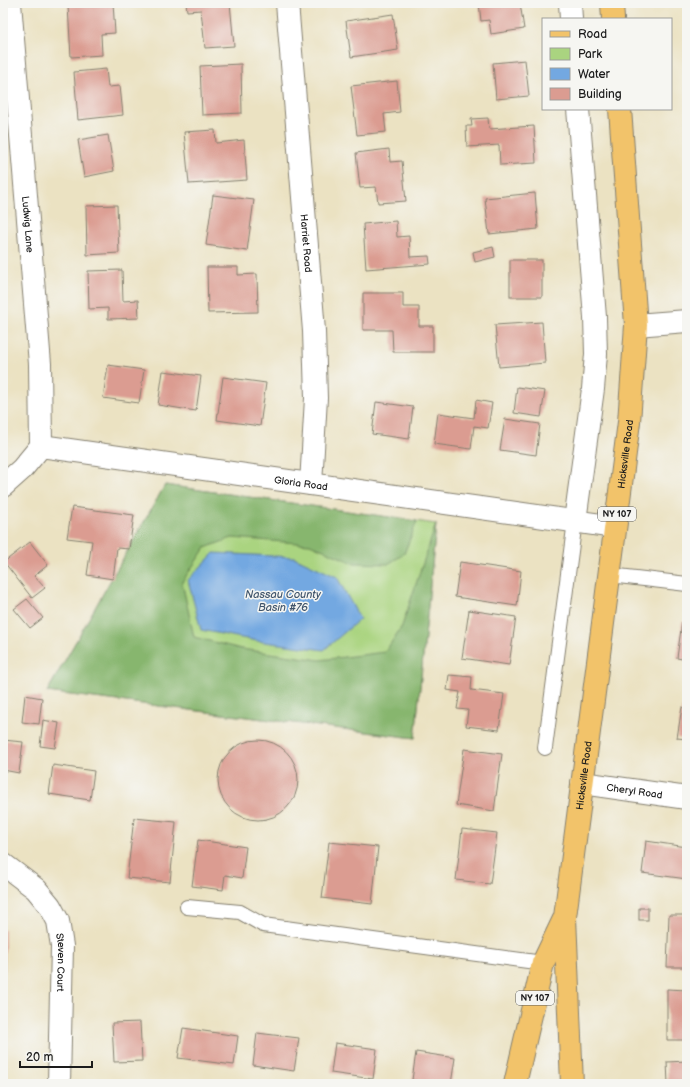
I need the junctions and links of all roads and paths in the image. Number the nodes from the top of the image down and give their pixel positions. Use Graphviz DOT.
graph roads {
  1 [pos="10,3"];
  2 [pos="287,3"];
  3 [pos="570,3"];
  4 [pos="612,3"];
  5 [pos="571,18"];
  6 [pos="613,18"];
  7 [pos="578,110"];
  8 [pos="620,110"];
  9 [pos="687,321"];
  10 [pos="636,325"];
  11 [pos="41,446"];
  12 [pos="311,484"];
  13 [pos="3,486"];
  14 [pos="575,521"];
  15 [pos="615,527"];
  16 [pos="610,575"];
  17 [pos="687,584"];
  18 [pos="544,748"];
  19 [pos="582,783"];
  20 [pos="687,798"];
  21 [pos="3,864"];
  22 [pos="187,906"];
  23 [pos="565,916"];
  24 [pos="543,963"];
  25 [pos="59,1084"];
  26 [pos="515,1084"];
  27 [pos="572,1084"];
  1 -- 11 [label="street, Ludwig Lane"];
  2 -- 12 [label="street, Harriet Road"];
  3 -- 5 [label="street"];
  4 -- 6 [label="main road"];
  7 -- 14 [label="street"];
  8 -- 10 [label="main road, Hicksville Road / NY 107"];
  9 -- 10 [label="street"];
  10 -- 15 [label="main road, Hicksville Road / NY 107"];
  11 -- 12 [label="street, Gloria Road"];
  11 -- 13 [label="street"];
  12 -- 14 [label="street, Gloria Road"];
  14 -- 15 [label="street, Gloria Road"];
  14 -- 18 [label="lane"];
  15 -- 16 [label="main road, Hicksville Road / NY 107"];
  16 -- 17 [label="lane"];
  16 -- 19 [label="main road, Hicksville Road / NY 107"];
  19 -- 20 [label="street, Cheryl Road"];
  19 -- 23 [label="main road, Hicksville Road / NY 107"];
  21 -- 25 [label="street, Steven Court"];
  22 -- 24 [label="lane"];
  23 -- 24 [label="main road, Hicksville Road / NY 107"];
  23 -- 27 [label="main road, Hicksville Road / NY 107"];
  24 -- 26 [label="main road, Hicksville Road / NY 107"];
}
